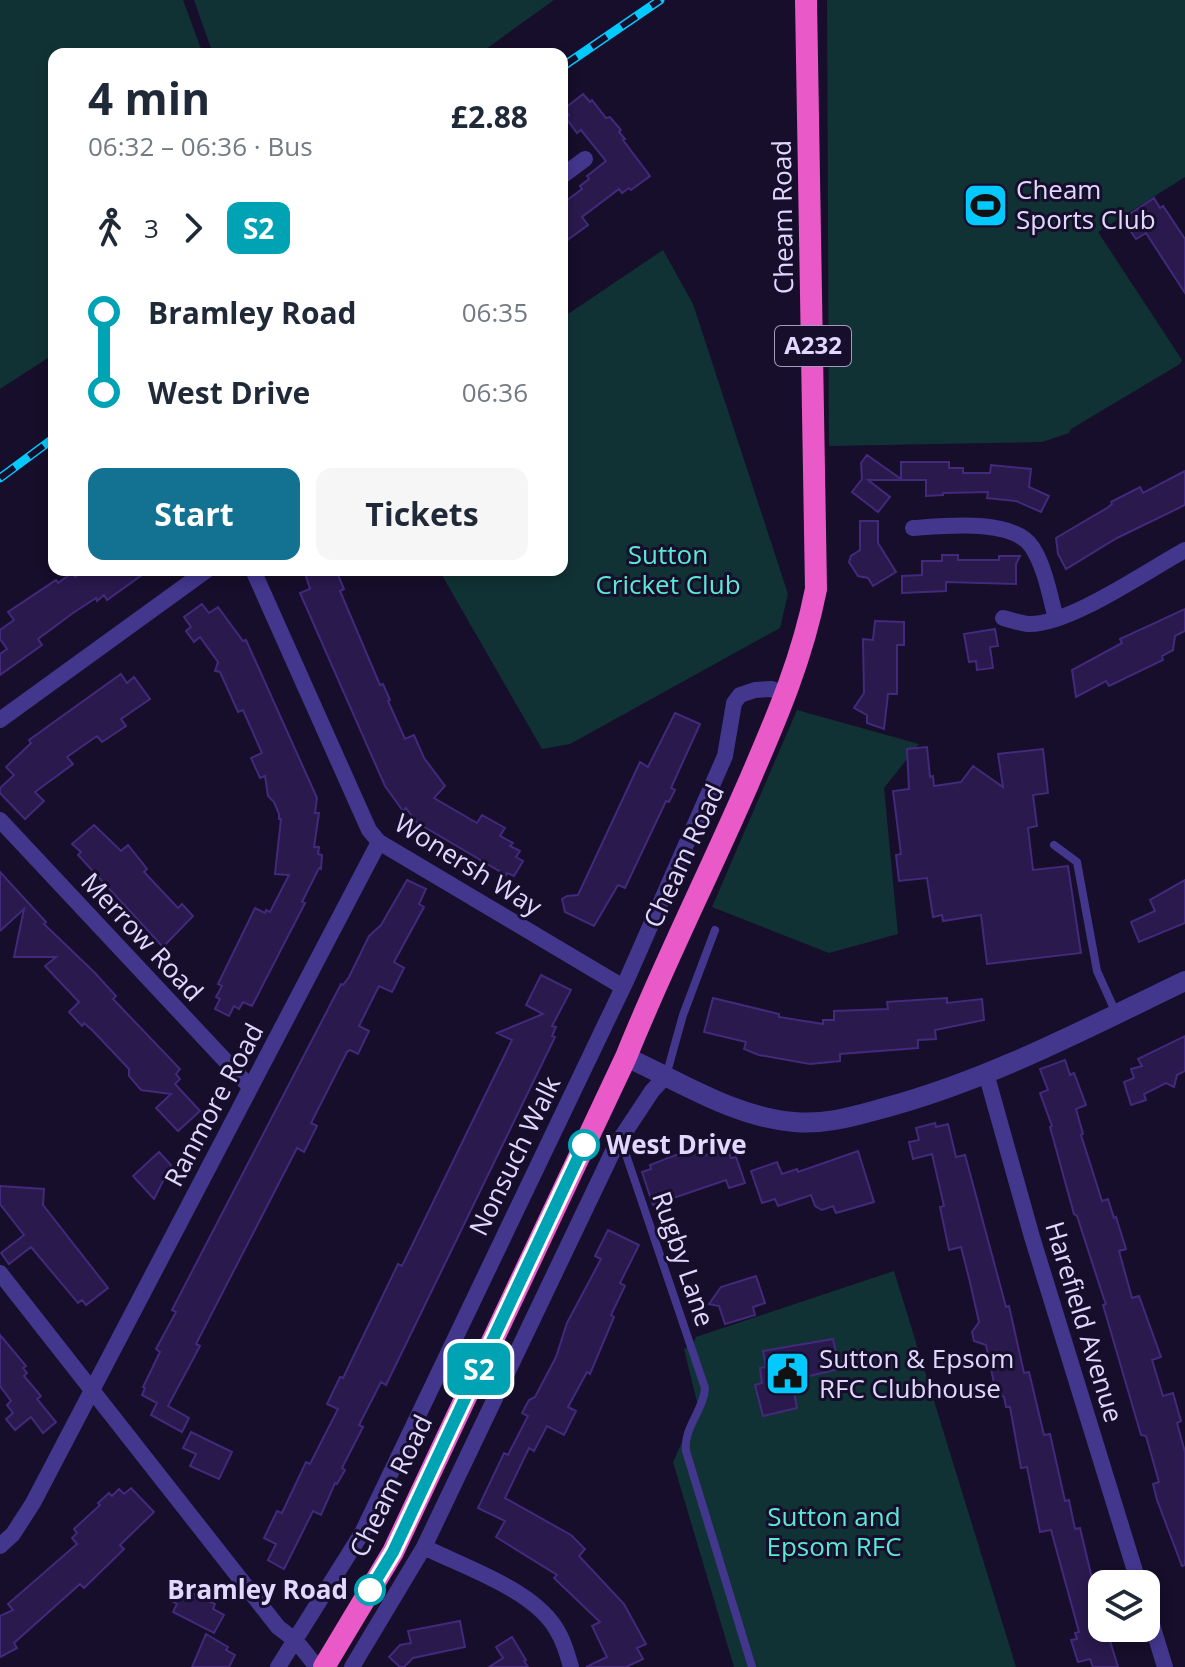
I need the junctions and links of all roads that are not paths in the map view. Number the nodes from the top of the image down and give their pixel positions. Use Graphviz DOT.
graph roads {
  1 [pos="806,0"];
  2 [pos="585,159"];
  3 [pos="568,172"];
  4 [pos="913,528"];
  5 [pos="1185,550"];
  6 [pos="199,576"];
  7 [pos="256,576"];
  8 [pos="1003,618"];
  9 [pos="1056,619"];
  10 [pos="787,694"];
  11 [pos="0,720"];
  12 [pos="0,820"];
  13 [pos="379,842"];
  14 [pos="1054,845"];
  15 [pos="715,930"];
  16 [pos="1185,981"];
  17 [pos="623,987"];
  18 [pos="1116,1014"];
  19 [pos="626,1057"];
  20 [pos="986,1073"];
  21 [pos="666,1076"];
  22 [pos="250,1087"];
  23 [pos="621,1139"];
  24 [pos="0,1273"];
  25 [pos="92,1391"];
  26 [pos="0,1546"];
  27 [pos="424,1547"];
  28 [pos="1135,1570"];
  29 [pos="296,1641"];
  30 [pos="1157,1642"];
  31 [pos="278,1667"];
  32 [pos="317,1667"];
  33 [pos="324,1667"];
  34 [pos="352,1667"];
  35 [pos="571,1667"];
  36 [pos="752,1667"];
  37 [pos="1165,1667"];
  1 -- 10 [label="highway, Cheam Road / A232"];
  2 -- 3 [label="street"];
  4 -- 9 [label="street"];
  5 -- 9 [label="street"];
  6 -- 11 [label="street"];
  7 -- 13 [label="street, Wonersh Way"];
  8 -- 9 [label="street"];
  10 -- 17 [label="street, Nonsuch Walk"];
  10 -- 19 [label="highway, Cheam Road / A232"];
  12 -- 22 [label="street, Merrow Road"];
  13 -- 17 [label="street, Wonersh Way"];
  13 -- 22 [label="street, Ranmore Road"];
  14 -- 18 [label="lane"];
  15 -- 21 [label="lane"];
  16 -- 18 [label="street"];
  17 -- 29 [label="street, Nonsuch Walk"];
  18 -- 20 [label="street"];
  19 -- 21 [label="street"];
  19 -- 33 [label="highway, Cheam Road / A232"];
  20 -- 21 [label="street"];
  20 -- 28 [label="street, Harefield Avenue"];
  21 -- 23 [label="street"];
  22 -- 25 [label="street, Ranmore Road"];
  23 -- 27 [label="street"];
  23 -- 36 [label="lane, Rugby Lane"];
  24 -- 25 [label="street"];
  25 -- 26 [label="street, Ranmore Road"];
  25 -- 29 [label="street"];
  27 -- 34 [label="street"];
  27 -- 35 [label="street"];
  29 -- 31 [label="street, Nonsuch Walk"];
  29 -- 32 [label="street"];
  30 -- 37 [label="street"];
}
